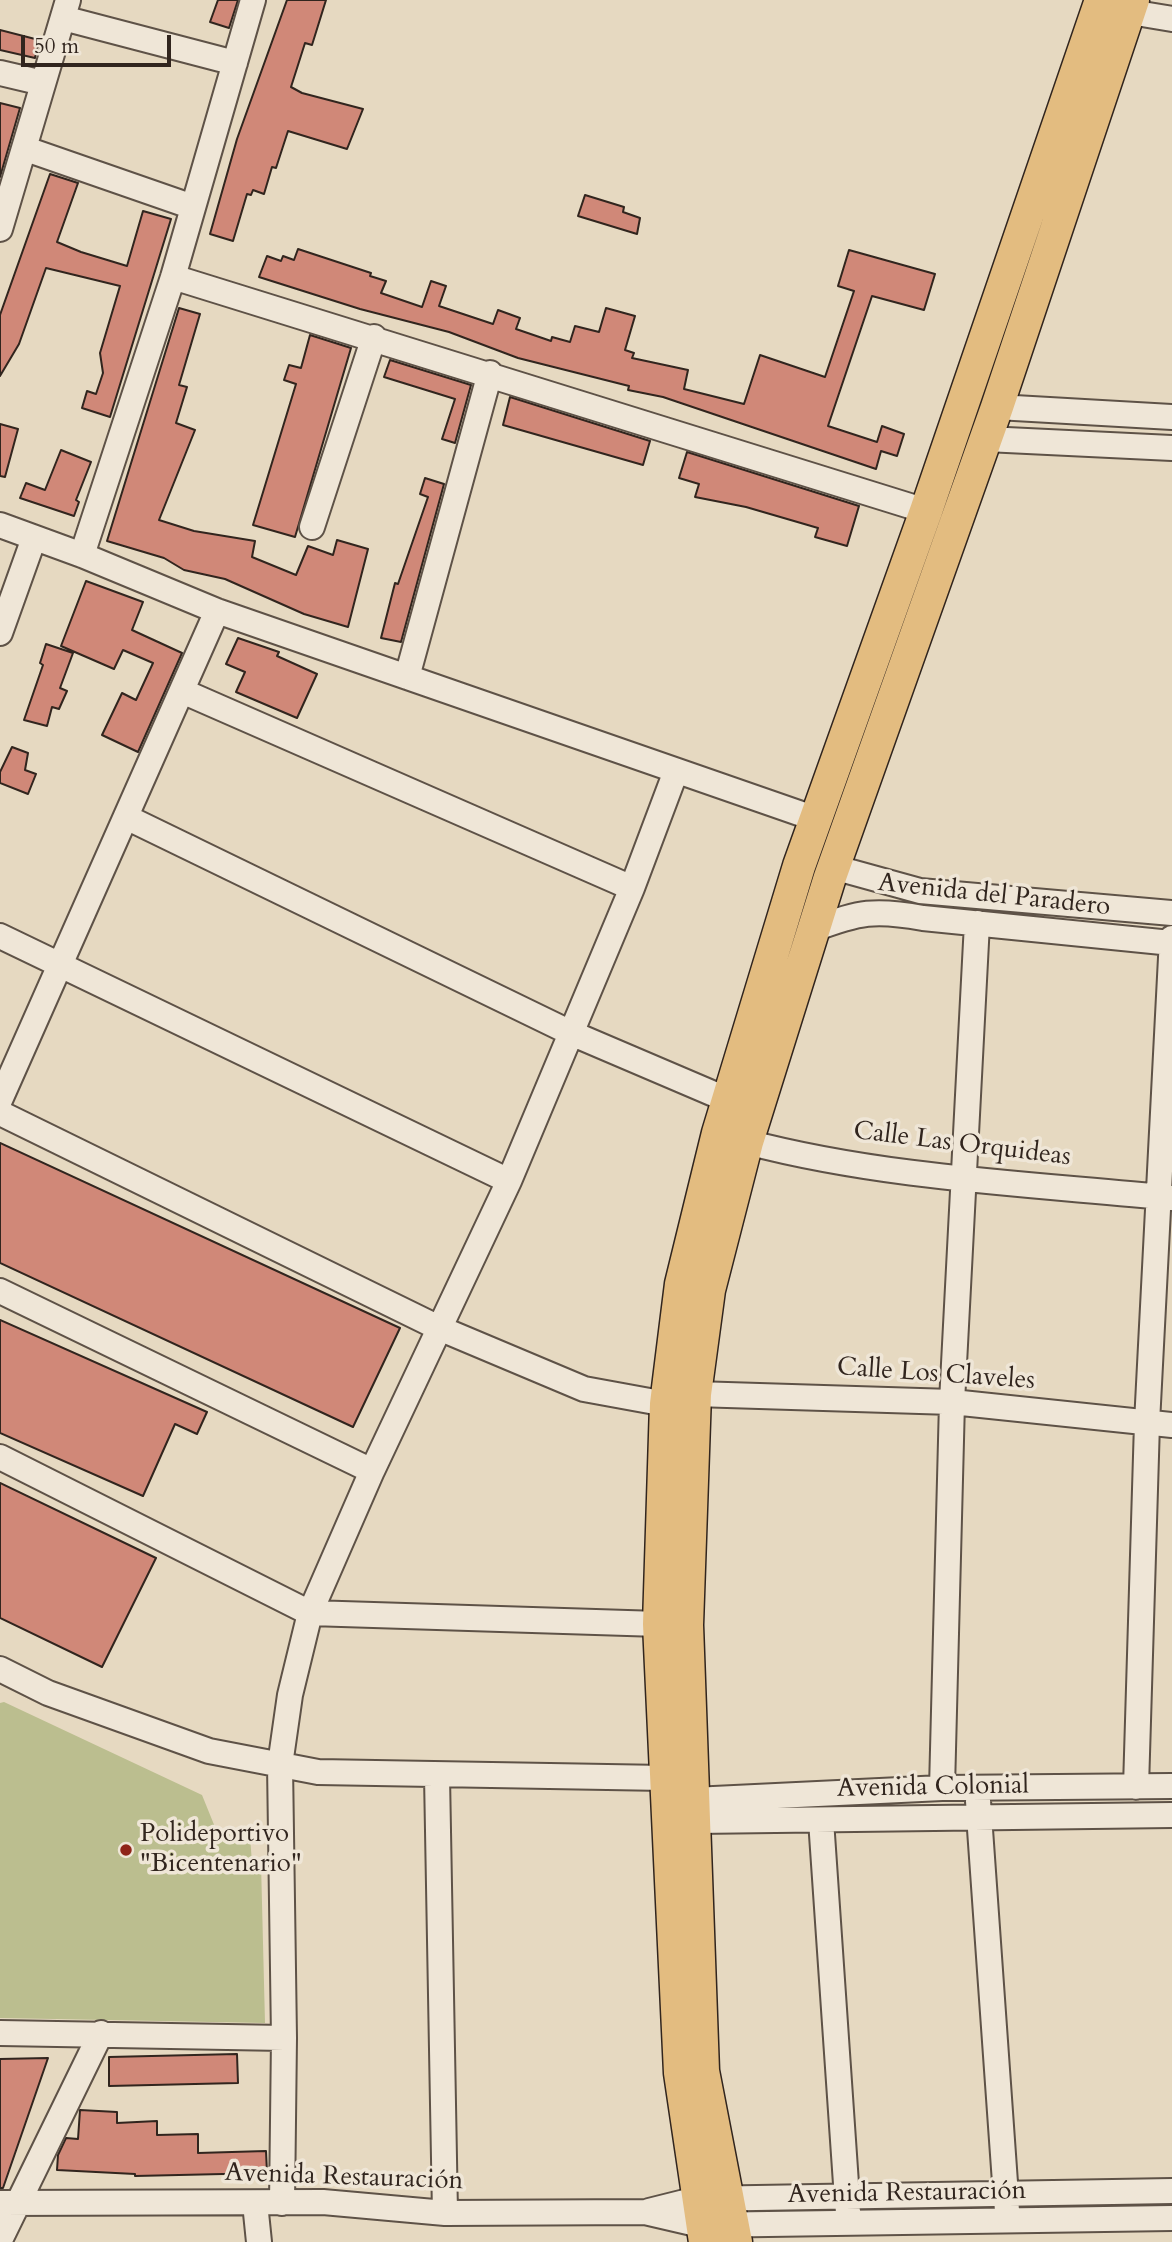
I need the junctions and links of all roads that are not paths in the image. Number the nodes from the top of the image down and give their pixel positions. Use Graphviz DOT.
graph roads {
  1 [pos="253,0"];
  2 [pos="1101,0"];
  3 [pos="1127,4"];
  4 [pos="66,9"];
  5 [pos="1172,19"];
  6 [pos="235,62"];
  7 [pos="0,73"];
  8 [pos="43,83"];
  9 [pos="26,149"];
  10 [pos="6,187"];
  11 [pos="193,207"];
  12 [pos="0,229"];
  13 [pos="173,277"];
  14 [pos="374,337"];
  15 [pos="490,373"];
  16 [pos="997,407"];
  17 [pos="1172,417"];
  18 [pos="986,439"];
  19 [pos="1172,448"];
  20 [pos="926,511"];
  21 [pos="0,525"];
  22 [pos="312,527"];
  23 [pos="34,538"];
  24 [pos="82,555"];
  25 [pos="217,611"];
  26 [pos="0,633"];
  27 [pos="407,677"];
  28 [pos="182,691"];
  29 [pos="676,771"];
  30 [pos="126,817"];
  31 [pos="816,819"];
  32 [pos="799,866"];
  33 [pos="831,872"];
  34 [pos="632,888"];
  35 [pos="1172,913"];
  36 [pos="977,923"];
  37 [pos="814,929"];
  38 [pos="0,936"];
  39 [pos="1172,938"];
  40 [pos="1172,943"];
  41 [pos="62,966"];
  42 [pos="571,1033"];
  43 [pos="0,1100"];
  44 [pos="728,1100"];
  45 [pos="0,1113"];
  46 [pos="747,1142"];
  47 [pos="964,1177"];
  48 [pos="509,1181"];
  49 [pos="1166,1198"];
  50 [pos="0,1291"];
  51 [pos="439,1328"];
  52 [pos="680,1399"];
  53 [pos="952,1402"];
  54 [pos="1147,1423"];
  55 [pos="1172,1425"];
  56 [pos="0,1457"];
  57 [pos="372,1471"];
  58 [pos="310,1613"];
  59 [pos="659,1624"];
  60 [pos="0,1669"];
  61 [pos="280,1765"];
  62 [pos="437,1776"];
  63 [pos="665,1778"];
  64 [pos="1172,1786"];
  65 [pos="1136,1787"];
  66 [pos="942,1788"];
  67 [pos="977,1788"];
  68 [pos="694,1811"];
  69 [pos="1172,1815"];
  70 [pos="978,1817"];
  71 [pos="821,1820"];
  72 [pos="101,2032"];
  73 [pos="0,2033"];
  74 [pos="284,2038"];
  75 [pos="1172,2191"];
  76 [pos="1006,2196"];
  77 [pos="847,2197"];
  78 [pos="9,2203"];
  79 [pos="255,2203"];
  80 [pos="282,2203"];
  81 [pos="446,2213"];
  82 [pos="1172,2218"];
  83 [pos="716,2222"];
  84 [pos="1007,2222"];
  85 [pos="849,2224"];
  86 [pos="788,2234"];
  87 [pos="0,2239"];
  88 [pos="259,2242"];
  1 -- 6 [label="street"];
  2 -- 20 [label="main road"];
  3 -- 5 [label="street"];
  3 -- 16 [label="main road"];
  4 -- 6 [label="street"];
  4 -- 8 [label="street"];
  6 -- 11 [label="street"];
  7 -- 8 [label="street"];
  8 -- 9 [label="street"];
  9 -- 10 [label="street"];
  9 -- 11 [label="street"];
  10 -- 12 [label="street"];
  11 -- 13 [label="street"];
  13 -- 14 [label="street"];
  13 -- 24 [label="street"];
  14 -- 15 [label="street"];
  14 -- 22 [label="street"];
  15 -- 20 [label="street"];
  15 -- 27 [label="street"];
  16 -- 17 [label="street"];
  16 -- 18 [label="main road"];
  18 -- 19 [label="street"];
  18 -- 33 [label="main road"];
  20 -- 31 [label="main road"];
  21 -- 23 [label="street"];
  23 -- 24 [label="street"];
  23 -- 26 [label="street"];
  24 -- 25 [label="street"];
  25 -- 27 [label="street"];
  25 -- 28 [label="street"];
  27 -- 29 [label="street"];
  28 -- 30 [label="street"];
  28 -- 34 [label="street"];
  29 -- 31 [label="street"];
  29 -- 34 [label="street"];
  30 -- 41 [label="street"];
  30 -- 42 [label="street"];
  31 -- 32 [label="main road"];
  32 -- 33 [label="main road"];
  32 -- 44 [label="main road"];
  33 -- 35 [label="street, Avenida del Paradero"];
  33 -- 37 [label="main road"];
  34 -- 42 [label="street"];
  36 -- 37 [label="street, Avenida del Paradero"];
  36 -- 40 [label="street, Avenida del Paradero"];
  36 -- 47 [label="street"];
  37 -- 46 [label="main road"];
  38 -- 41 [label="street"];
  39 -- 40 [label="street"];
  40 -- 49 [label="street"];
  41 -- 43 [label="street"];
  41 -- 48 [label="street"];
  42 -- 44 [label="street"];
  42 -- 48 [label="street"];
  44 -- 52 [label="main road"];
  45 -- 51 [label="street, Calle Los Claveles"];
  46 -- 47 [label="street, Calle Las Orquideas"];
  46 -- 52 [label="main road"];
  47 -- 49 [label="street, Calle Las Orquideas"];
  47 -- 53 [label="street"];
  48 -- 51 [label="street"];
  49 -- 54 [label="street"];
  50 -- 57 [label="street"];
  51 -- 52 [label="street, Calle Los Claveles"];
  51 -- 57 [label="street"];
  52 -- 53 [label="street, Calle Los Claveles"];
  52 -- 59 [label="main road"];
  52 -- 68 [label="main road"];
  53 -- 54 [label="street, Calle Los Claveles"];
  53 -- 66 [label="street"];
  54 -- 55 [label="street, Calle Los Claveles"];
  54 -- 65 [label="street"];
  56 -- 58 [label="street"];
  57 -- 58 [label="street"];
  58 -- 59 [label="street"];
  58 -- 61 [label="street"];
  59 -- 63 [label="main road"];
  60 -- 61 [label="street"];
  61 -- 62 [label="street"];
  61 -- 74 [label="street"];
  62 -- 63 [label="street"];
  62 -- 81 [label="street"];
  63 -- 83 [label="main road"];
  64 -- 65 [label="street"];
  65 -- 67 [label="street"];
  66 -- 67 [label="street"];
  66 -- 68 [label="street"];
  67 -- 70 [label="street"];
  68 -- 71 [label="street, Avenida Colonial"];
  68 -- 83 [label="main road"];
  69 -- 70 [label="street, Avenida Colonial"];
  70 -- 71 [label="street, Avenida Colonial"];
  70 -- 76 [label="street"];
  71 -- 77 [label="street"];
  72 -- 73 [label="street"];
  72 -- 74 [label="street"];
  72 -- 78 [label="street"];
  74 -- 80 [label="street"];
  75 -- 76 [label="street, Avenida Restauración"];
  76 -- 77 [label="street, Avenida Restauración"];
  76 -- 84 [label="street"];
  77 -- 83 [label="street, Avenida Restauración"];
  77 -- 85 [label="street"];
  78 -- 79 [label="street, Avenida Restauración"];
  78 -- 87 [label="street"];
  79 -- 80 [label="street, Avenida Restauración"];
  79 -- 88 [label="street"];
  80 -- 81 [label="street, Avenida Restauración"];
  81 -- 83 [label="street, Avenida Restauración"];
  82 -- 84 [label="street, Avenida Restauración"];
  83 -- 86 [label="street, Avenida Restauración"];
  84 -- 85 [label="street, Avenida Restauración"];
  85 -- 86 [label="street, Avenida Restauración"];
}
